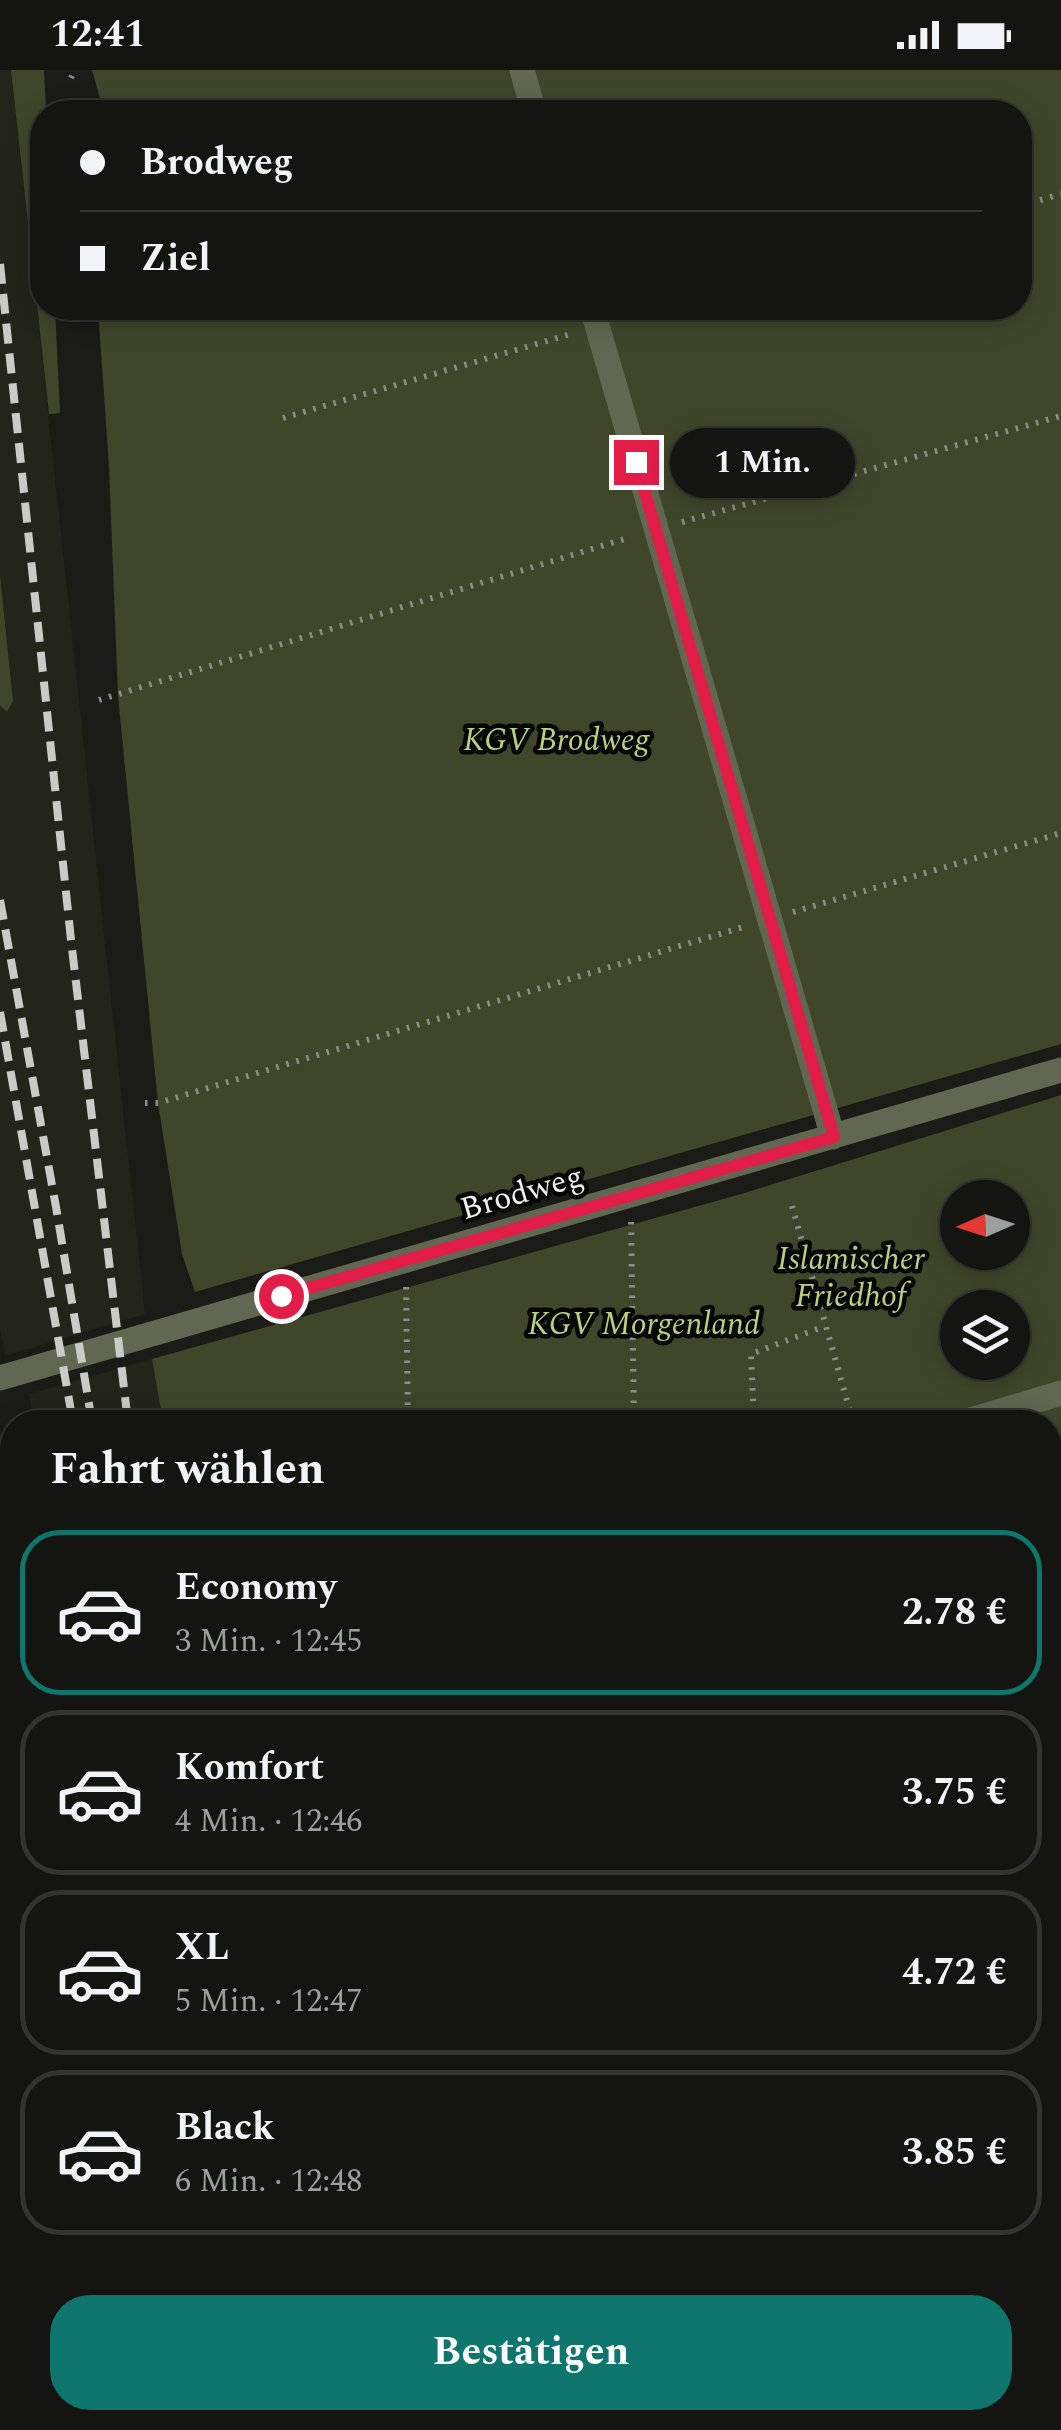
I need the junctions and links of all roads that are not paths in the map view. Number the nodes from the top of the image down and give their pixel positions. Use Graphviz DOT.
graph roads {
  1 [pos="522,70"];
  2 [pos="531,100"];
  3 [pos="596,320"];
  4 [pos="1061,1070"];
  5 [pos="834,1137"];
  6 [pos="0,1378"];
  7 [pos="1061,1393"];
  8 [pos="1004,1410"];
  1 -- 2 [label="street"];
  3 -- 5 [label="street"];
  4 -- 5 [label="street, Brodweg"];
  5 -- 6 [label="street, Brodweg"];
  7 -- 8 [label="street"];
}
